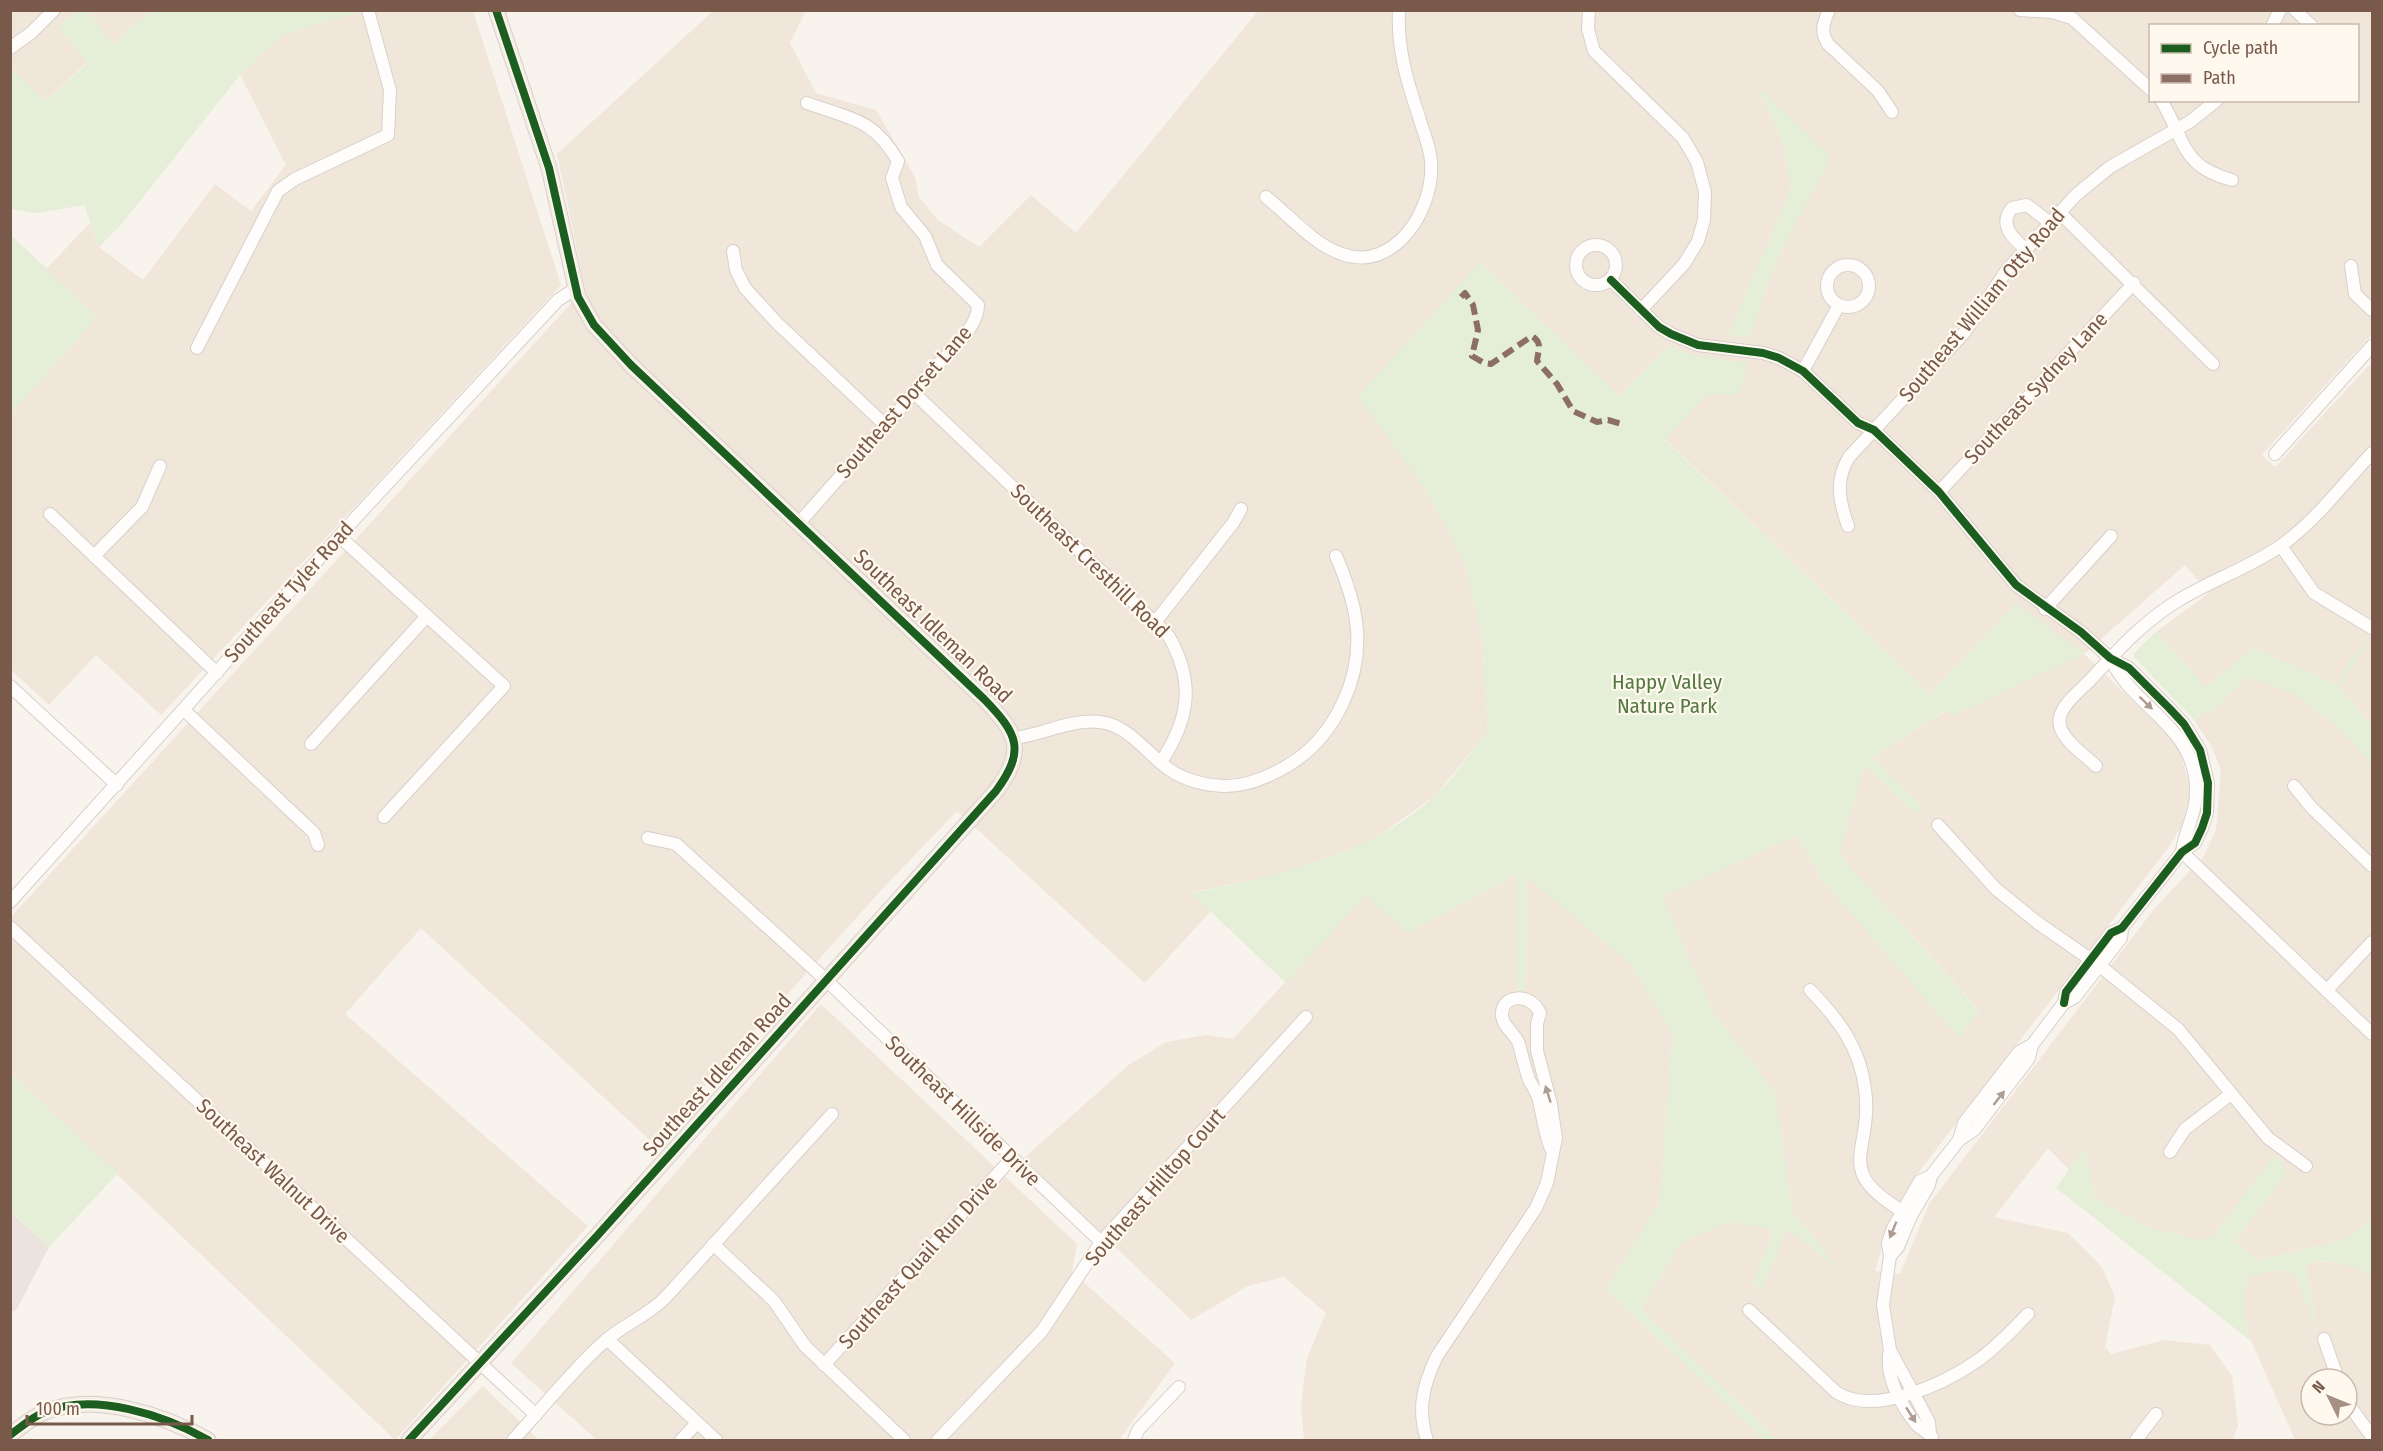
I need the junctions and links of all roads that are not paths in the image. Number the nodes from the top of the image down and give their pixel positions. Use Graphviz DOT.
graph roads {
  1 [pos="368,10"];
  2 [pos="496,10"];
  3 [pos="1400,10"];
  4 [pos="1589,10"];
  5 [pos="1829,10"];
  6 [pos="2020,10"];
  7 [pos="2295,10"];
  8 [pos="51,14"];
  9 [pos="2310,24"];
  10 [pos="10,48"];
  11 [pos="2149,87"];
  12 [pos="2163,102"];
  13 [pos="2214,102"];
  14 [pos="807,103"];
  15 [pos="1892,112"];
  16 [pos="2177,129"];
  17 [pos="2232,180"];
  18 [pos="1266,197"];
  19 [pos="2060,212"];
  20 [pos="2050,223"];
  21 [pos="2025,249"];
  22 [pos="733,251"];
  23 [pos="2351,266"];
  24 [pos="1611,280"];
  25 [pos="2134,283"];
  26 [pos="575,289"];
  27 [pos="1839,305"];
  28 [pos="1641,310"];
  29 [pos="2373,310"];
  30 [pos="2373,346"];
  31 [pos="198,348"];
  32 [pos="2213,363"];
  33 [pos="1803,371"];
  34 [pos="914,393"];
  35 [pos="884,424"];
  36 [pos="1874,430"];
  37 [pos="2373,453"];
  38 [pos="2275,454"];
  39 [pos="160,466"];
  40 [pos="1938,492"];
  41 [pos="1241,509"];
  42 [pos="50,514"];
  43 [pos="799,523"];
  44 [pos="1848,526"];
  45 [pos="2111,536"];
  46 [pos="340,537"];
  47 [pos="2281,546"];
  48 [pos="94,556"];
  49 [pos="1336,556"];
  50 [pos="2045,609"];
  51 [pos="427,616"];
  52 [pos="1156,621"];
  53 [pos="2373,628"];
  54 [pos="2110,658"];
  55 [pos="217,673"];
  56 [pos="10,686"];
  57 [pos="184,710"];
  58 [pos="1015,738"];
  59 [pos="311,744"];
  60 [pos="1161,762"];
  61 [pos="2096,766"];
  62 [pos="117,785"];
  63 [pos="2294,786"];
  64 [pos="384,817"];
  65 [pos="1938,825"];
  66 [pos="648,838"];
  67 [pos="318,845"];
  68 [pos="2182,852"];
  69 [pos="2373,866"];
  70 [pos="10,902"];
  71 [pos="10,927"];
  72 [pos="2373,942"];
  73 [pos="2095,962"];
  74 [pos="826,980"];
  75 [pos="1810,990"];
  76 [pos="2327,990"];
  77 [pos="1306,1017"];
  78 [pos="2373,1034"];
  79 [pos="2232,1094"];
  80 [pos="832,1114"];
  81 [pos="1552,1151"];
  82 [pos="2170,1152"];
  83 [pos="1012,1158"];
  84 [pos="2306,1166"];
  85 [pos="1906,1213"];
  86 [pos="1101,1242"];
  87 [pos="713,1244"];
  88 [pos="1749,1310"];
  89 [pos="2028,1314"];
  90 [pos="607,1339"];
  91 [pos="2324,1339"];
  92 [pos="480,1363"];
  93 [pos="824,1365"];
  94 [pos="2334,1367"];
  95 [pos="1179,1387"];
  96 [pos="1905,1394"];
  97 [pos="2156,1414"];
  98 [pos="536,1415"];
  99 [pos="2359,1418"];
  100 [pos="697,1423"];
  101 [pos="10,1435"];
  102 [pos="2373,1437"];
  103 [pos="1932,1438"];
  104 [pos="208,1440"];
  105 [pos="409,1440"];
  106 [pos="513,1440"];
  107 [pos="681,1440"];
  108 [pos="716,1440"];
  109 [pos="904,1440"];
  110 [pos="938,1440"];
  111 [pos="1134,1440"];
  112 [pos="1426,1440"];
  113 [pos="2136,1440"];
  1 -- 31 [label="street"];
  2 -- 26 [label="main road, Southeast Idleman Road"];
  3 -- 18 [label="street"];
  4 -- 28 [label="street"];
  5 -- 15 [label="street"];
  6 -- 11 [label="street"];
  7 -- 9 [label="street"];
  8 -- 10 [label="street"];
  12 -- 16 [label="street"];
  13 -- 16 [label="street, Southeast William Otty Road"];
  14 -- 34 [label="street, Southeast Dorset Lane"];
  16 -- 17 [label="street"];
  16 -- 19 [label="street, Southeast William Otty Road"];
  19 -- 20 [label="street, Southeast William Otty Road"];
  19 -- 25 [label="street"];
  20 -- 21 [label="street, Southeast William Otty Road"];
  20 -- 21 [label="street"];
  21 -- 36 [label="street, Southeast William Otty Road"];
  22 -- 35 [label="street"];
  23 -- 29 [label="street"];
  24 -- 28 [label="street"];
  25 -- 32 [label="street"];
  25 -- 40 [label="street, Southeast Sydney Lane"];
  26 -- 43 [label="main road, Southeast Idleman Road"];
  26 -- 46 [label="street, Southeast Tyler Road"];
  27 -- 33 [label="street"];
  28 -- 33 [label="street"];
  30 -- 38 [label="street"];
  33 -- 36 [label="street"];
  34 -- 35 [label="street, Southeast Dorset Lane"];
  34 -- 52 [label="street, Southeast Cresthill Road"];
  35 -- 43 [label="street, Southeast Dorset Lane"];
  36 -- 40 [label="street"];
  36 -- 44 [label="street, Southeast William Otty Road"];
  37 -- 47 [label="street"];
  39 -- 48 [label="street"];
  40 -- 50 [label="street"];
  41 -- 52 [label="street"];
  42 -- 48 [label="street"];
  43 -- 58 [label="main road, Southeast Idleman Road"];
  45 -- 50 [label="street"];
  46 -- 51 [label="street"];
  46 -- 55 [label="street, Southeast Tyler Road"];
  47 -- 53 [label="street"];
  47 -- 54 [label="street"];
  48 -- 55 [label="street"];
  49 -- 60 [label="street"];
  50 -- 54 [label="street"];
  51 -- 59 [label="street"];
  51 -- 64 [label="street"];
  52 -- 60 [label="street, Southeast Cresthill Road"];
  54 -- 61 [label="street"];
  54 -- 68 [label="street"];
  55 -- 57 [label="street, Southeast Tyler Road"];
  56 -- 62 [label="street"];
  57 -- 62 [label="street, Southeast Tyler Road"];
  57 -- 67 [label="street"];
  58 -- 60 [label="street"];
  58 -- 74 [label="main road, Southeast Idleman Road"];
  62 -- 70 [label="street, Southeast Tyler Road"];
  63 -- 69 [label="street"];
  65 -- 73 [label="street"];
  66 -- 74 [label="street, Southeast Hillside Drive"];
  68 -- 73 [label="street"];
  68 -- 76 [label="street"];
  71 -- 92 [label="street, Southeast Walnut Drive"];
  72 -- 76 [label="street"];
  73 -- 79 [label="street"];
  73 -- 85 [label="street"];
  74 -- 83 [label="street, Southeast Hillside Drive"];
  74 -- 92 [label="main road, Southeast Idleman Road"];
  75 -- 85 [label="street"];
  76 -- 78 [label="street"];
  77 -- 86 [label="street, Southeast Hilltop Court"];
  79 -- 82 [label="street"];
  79 -- 84 [label="street"];
  80 -- 87 [label="street"];
  81 -- 81 [label="street, one-way"];
  81 -- 112 [label="street"];
  83 -- 86 [label="street, Southeast Hillside Drive"];
  83 -- 93 [label="street, Southeast Quail Run Drive"];
  85 -- 96 [label="street"];
  86 -- 110 [label="street, Southeast Hilltop Court"];
  87 -- 90 [label="street"];
  87 -- 93 [label="street"];
  88 -- 96 [label="street"];
  89 -- 96 [label="street"];
  90 -- 98 [label="street"];
  90 -- 100 [label="street"];
  91 -- 94 [label="street"];
  92 -- 98 [label="street, Southeast Walnut Drive"];
  92 -- 105 [label="main road, Southeast Idleman Road"];
  93 -- 109 [label="street"];
  95 -- 111 [label="street"];
  96 -- 103 [label="street"];
  97 -- 113 [label="street"];
  98 -- 106 [label="street"];
  99 -- 102 [label="street"];
  100 -- 107 [label="street"];
  100 -- 108 [label="street"];
  101 -- 104 [label="main road"];
}
